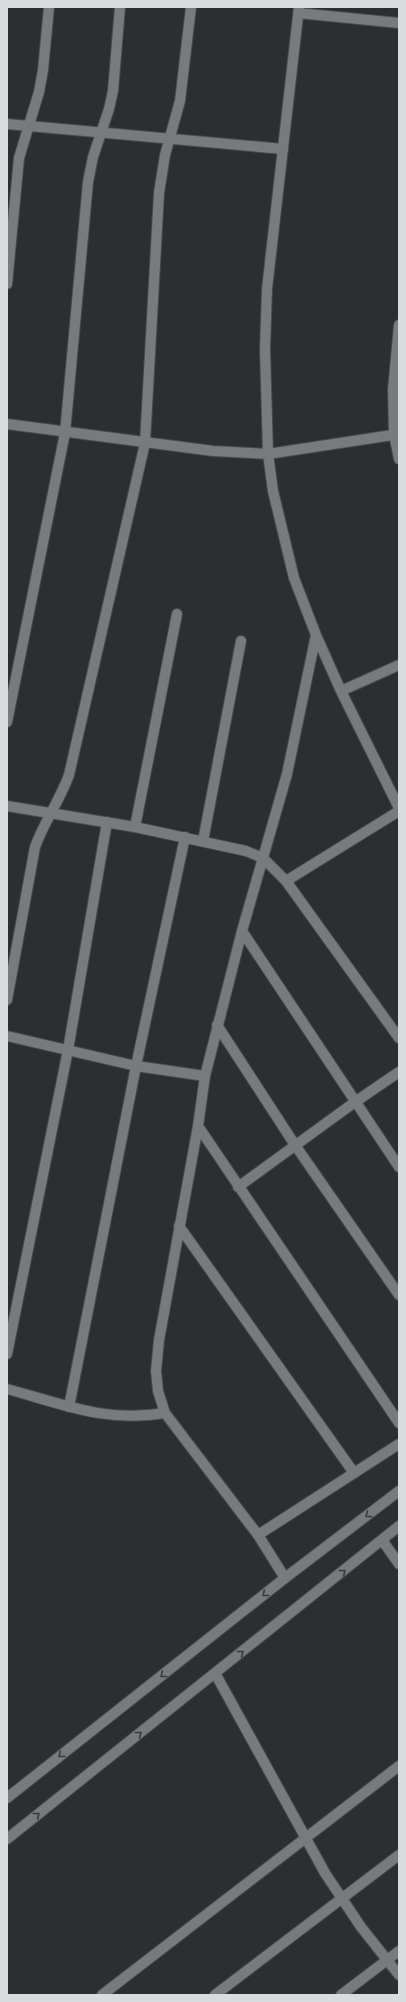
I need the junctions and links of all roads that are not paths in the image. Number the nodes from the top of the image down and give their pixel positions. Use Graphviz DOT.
graph roads {
  1 [pos="49,7"];
  2 [pos="120,7"];
  3 [pos="191,7"];
  4 [pos="298,10"];
  5 [pos="399,23"];
  6 [pos="7,124"];
  7 [pos="29,127"];
  8 [pos="100,132"];
  9 [pos="170,139"];
  10 [pos="283,149"];
  11 [pos="7,284"];
  12 [pos="399,324"];
  13 [pos="7,424"];
  14 [pos="65,433"];
  15 [pos="396,434"];
  16 [pos="145,443"];
  17 [pos="268,454"];
  18 [pos="399,459"];
  19 [pos="177,614"];
  20 [pos="316,635"];
  21 [pos="241,641"];
  22 [pos="399,665"];
  23 [pos="341,692"];
  24 [pos="7,722"];
  25 [pos="7,806"];
  26 [pos="399,810"];
  27 [pos="51,814"];
  28 [pos="107,822"];
  29 [pos="135,826"];
  30 [pos="184,837"];
  31 [pos="203,841"];
  32 [pos="263,858"];
  33 [pos="286,882"];
  34 [pos="242,931"];
  35 [pos="7,1000"];
  36 [pos="217,1025"];
  37 [pos="7,1036"];
  38 [pos="399,1038"];
  39 [pos="68,1050"];
  40 [pos="136,1066"];
  41 [pos="399,1072"];
  42 [pos="205,1076"];
  43 [pos="355,1102"];
  44 [pos="198,1126"];
  45 [pos="295,1145"];
  46 [pos="399,1167"];
  47 [pos="238,1186"];
  48 [pos="179,1226"];
  49 [pos="399,1295"];
  50 [pos="7,1354"];
  51 [pos="7,1389"];
  52 [pos="69,1407"];
  53 [pos="165,1413"];
  54 [pos="399,1423"];
  55 [pos="399,1444"];
  56 [pos="354,1473"];
  57 [pos="399,1491"];
  58 [pos="399,1526"];
  59 [pos="258,1535"];
  60 [pos="382,1540"];
  61 [pos="399,1564"];
  62 [pos="285,1578"];
  63 [pos="215,1673"];
  64 [pos="399,1766"];
  65 [pos="7,1798"];
  66 [pos="306,1838"];
  67 [pos="7,1839"];
  68 [pos="399,1855"];
  69 [pos="341,1897"];
  70 [pos="399,1951"];
  71 [pos="388,1960"];
  72 [pos="399,1975"];
  73 [pos="102,1995"];
  74 [pos="215,1995"];
  75 [pos="341,1995"];
  1 -- 7 [label="street"];
  2 -- 8 [label="street"];
  3 -- 9 [label="street"];
  4 -- 5 [label="street"];
  4 -- 10 [label="street"];
  6 -- 7 [label="street"];
  7 -- 8 [label="street"];
  7 -- 11 [label="street"];
  8 -- 9 [label="street"];
  8 -- 14 [label="street"];
  9 -- 10 [label="street"];
  9 -- 16 [label="street"];
  10 -- 17 [label="street"];
  12 -- 15 [label="street"];
  13 -- 14 [label="street"];
  14 -- 16 [label="street"];
  14 -- 24 [label="street"];
  15 -- 17 [label="street"];
  15 -- 18 [label="street"];
  16 -- 17 [label="street"];
  16 -- 27 [label="street"];
  17 -- 20 [label="street"];
  19 -- 29 [label="street"];
  20 -- 23 [label="street"];
  20 -- 32 [label="street"];
  21 -- 31 [label="street"];
  22 -- 23 [label="street"];
  23 -- 26 [label="street"];
  25 -- 27 [label="street"];
  26 -- 33 [label="street"];
  27 -- 28 [label="street"];
  27 -- 35 [label="street"];
  28 -- 29 [label="street"];
  28 -- 39 [label="street"];
  29 -- 30 [label="street"];
  30 -- 31 [label="street"];
  30 -- 40 [label="street"];
  31 -- 32 [label="street"];
  32 -- 33 [label="street"];
  32 -- 34 [label="street"];
  33 -- 38 [label="street"];
  34 -- 36 [label="street"];
  34 -- 43 [label="street"];
  36 -- 42 [label="street"];
  36 -- 45 [label="street"];
  37 -- 39 [label="street"];
  39 -- 40 [label="street"];
  39 -- 50 [label="street"];
  40 -- 42 [label="street"];
  40 -- 52 [label="street"];
  41 -- 43 [label="street"];
  42 -- 44 [label="street"];
  43 -- 45 [label="street"];
  43 -- 46 [label="street"];
  44 -- 47 [label="street"];
  44 -- 48 [label="street"];
  45 -- 47 [label="street"];
  45 -- 49 [label="street"];
  47 -- 54 [label="street"];
  48 -- 53 [label="street"];
  48 -- 56 [label="street"];
  51 -- 52 [label="street"];
  52 -- 53 [label="street"];
  53 -- 59 [label="street"];
  55 -- 56 [label="street"];
  56 -- 59 [label="street"];
  57 -- 62 [label="street, one-way"];
  58 -- 60 [label="street"];
  59 -- 62 [label="street"];
  60 -- 61 [label="street"];
  63 -- 60 [label="street, one-way"];
  62 -- 65 [label="street, one-way"];
  63 -- 66 [label="street"];
  67 -- 63 [label="street, one-way"];
  64 -- 66 [label="street"];
  66 -- 69 [label="street"];
  66 -- 73 [label="street"];
  68 -- 69 [label="street"];
  69 -- 71 [label="street"];
  69 -- 74 [label="street"];
  70 -- 71 [label="street"];
  71 -- 72 [label="street"];
  71 -- 75 [label="street"];
}
